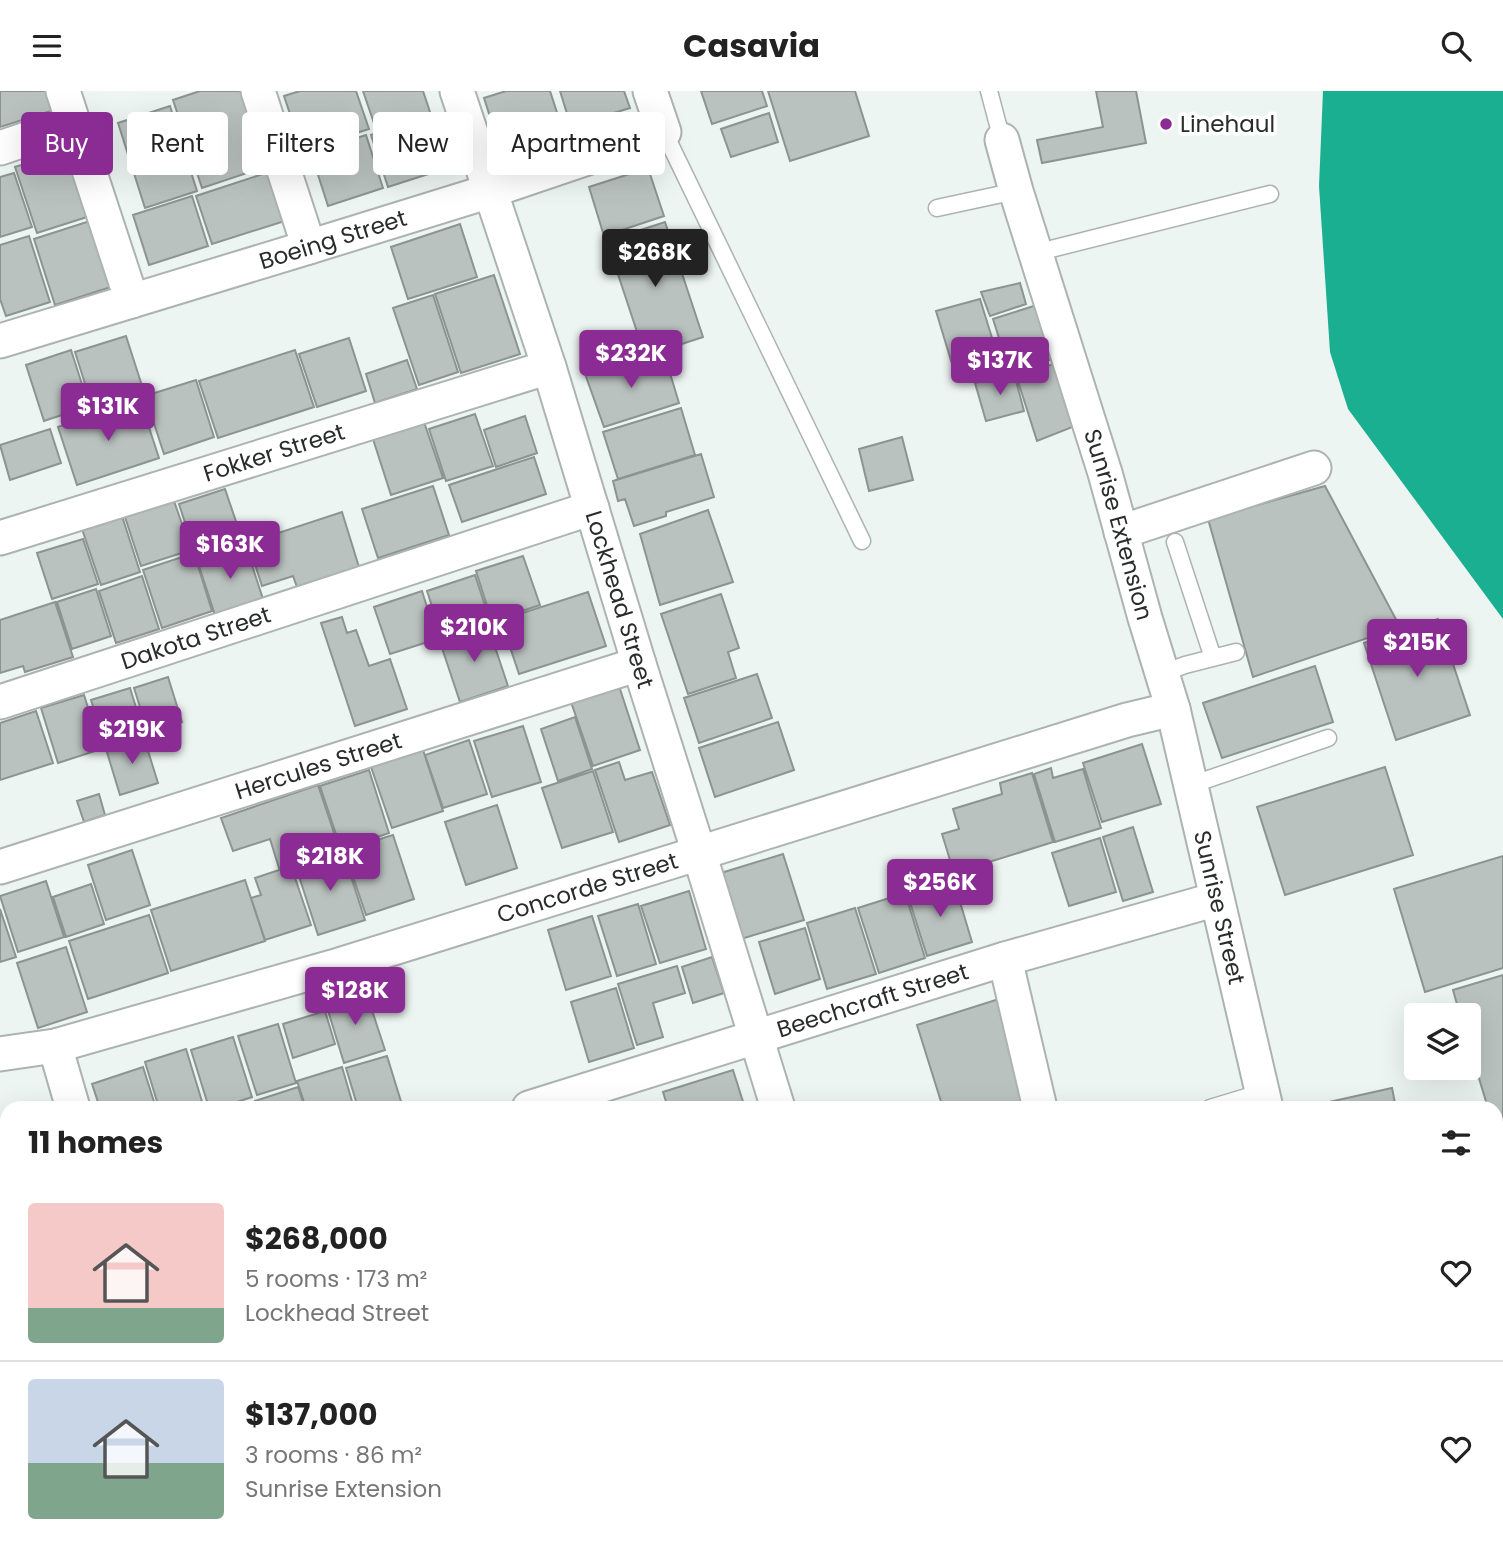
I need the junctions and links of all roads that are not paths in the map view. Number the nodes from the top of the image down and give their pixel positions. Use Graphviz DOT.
graph roads {
  1 [pos="63,91"];
  2 [pos="258,91"];
  3 [pos="457,91"];
  4 [pos="650,91"];
  5 [pos="989,91"];
  6 [pos="70,112"];
  7 [pos="657,112"];
  8 [pos="665,134"];
  9 [pos="1002,139"];
  10 [pos="21,141"];
  11 [pos="0,148"];
  12 [pos="91,175"];
  13 [pos="537,175"];
  14 [pos="490,191"];
  15 [pos="1016,191"];
  16 [pos="1270,194"];
  17 [pos="937,208"];
  18 [pos="309,247"];
  19 [pos="1035,253"];
  20 [pos="132,301"];
  21 [pos="0,341"];
  22 [pos="549,367"];
  23 [pos="1314,468"];
  24 [pos="592,508"];
  25 [pos="1121,532"];
  26 [pos="0,538"];
  27 [pos="862,541"];
  28 [pos="1175,542"];
  29 [pos="1236,652"];
  30 [pos="1213,658"];
  31 [pos="639,664"];
  32 [pos="1163,673"];
  33 [pos="0,702"];
  34 [pos="1173,709"];
  35 [pos="1328,738"];
  36 [pos="1191,785"];
  37 [pos="699,853"];
  38 [pos="0,867"];
  39 [pos="1217,899"];
  40 [pos="1005,959"];
  41 [pos="755,1036"];
  42 [pos="55,1046"];
  43 [pos="0,1054"];
  44 [pos="1265,1100"];
  45 [pos="71,1101"];
  46 [pos="551,1101"];
  47 [pos="776,1101"];
  48 [pos="1038,1101"];
  1 -- 6 [label="street"];
  2 -- 18 [label="street"];
  3 -- 14 [label="street, Lockhead Street"];
  4 -- 7 [label="street"];
  5 -- 9 [label="lane"];
  8 -- 27 [label="lane"];
  9 -- 15 [label="street, Sunrise Extension"];
  10 -- 11 [label="street"];
  12 -- 20 [label="street"];
  13 -- 14 [label="street, Boeing Street"];
  14 -- 18 [label="street, Boeing Street"];
  14 -- 22 [label="street, Lockhead Street"];
  15 -- 17 [label="lane"];
  15 -- 19 [label="street, Sunrise Extension"];
  16 -- 19 [label="lane"];
  18 -- 20 [label="street, Boeing Street"];
  19 -- 25 [label="street, Sunrise Extension"];
  20 -- 21 [label="street, Boeing Street"];
  22 -- 24 [label="street, Lockhead Street"];
  22 -- 26 [label="street, Fokker Street"];
  23 -- 25 [label="street"];
  24 -- 31 [label="street, Lockhead Street"];
  24 -- 33 [label="street, Dakota Street"];
  25 -- 32 [label="street, Sunrise Extension"];
  28 -- 30 [label="lane"];
  29 -- 30 [label="lane"];
  30 -- 32 [label="lane"];
  31 -- 37 [label="street, Lockhead Street"];
  31 -- 38 [label="street, Hercules Street"];
  32 -- 34 [label="street, Sunrise Extension"];
  34 -- 36 [label="street, Sunrise Street"];
  34 -- 37 [label="street, Concorde Street"];
  35 -- 36 [label="lane"];
  36 -- 39 [label="street, Sunrise Street"];
  37 -- 41 [label="street, Lockhead Street"];
  37 -- 42 [label="street, Concorde Street"];
  39 -- 40 [label="street, Beechcraft Street"];
  39 -- 44 [label="street, Sunrise Street"];
  40 -- 41 [label="street, Beechcraft Street"];
  40 -- 48 [label="street"];
  41 -- 46 [label="street, Beechcraft Street"];
  41 -- 47 [label="street, Lockhead Street"];
  42 -- 43 [label="street, Concorde Street"];
  42 -- 45 [label="street"];
}
